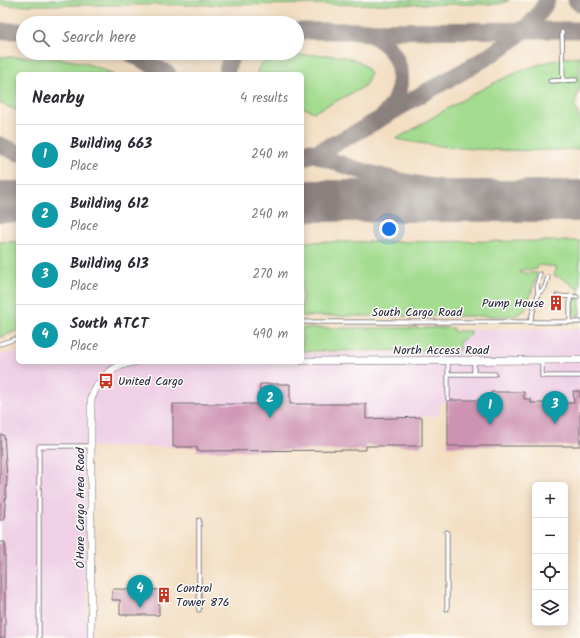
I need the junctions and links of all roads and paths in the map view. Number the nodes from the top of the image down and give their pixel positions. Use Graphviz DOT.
graph roads {
  1 [pos="562,32"];
  2 [pos="563,80"];
  3 [pos="576,80"];
  4 [pos="550,81"];
  5 [pos="540,274"];
  6 [pos="548,277"];
  7 [pos="538,294"];
  8 [pos="556,296"];
  9 [pos="570,296"];
  10 [pos="577,296"];
  11 [pos="304,322"];
  12 [pos="530,322"];
  13 [pos="570,322"];
  14 [pos="580,322"];
  15 [pos="16,339"];
  16 [pos="0,344"];
  17 [pos="448,360"];
  18 [pos="474,360"];
  19 [pos="542,360"];
  20 [pos="580,360"];
  21 [pos="304,361"];
  22 [pos="122,364"];
  23 [pos="448,374"];
  24 [pos="474,374"];
  25 [pos="495,374"];
  26 [pos="580,376"];
  27 [pos="448,399"];
  28 [pos="91,446"];
  29 [pos="199,520"];
  30 [pos="447,532"];
  31 [pos="447,609"];
  32 [pos="199,610"];
  33 [pos="39,638"];
  34 [pos="91,638"];
  1 -- 2 [label="lane"];
  2 -- 3 [label="lane"];
  2 -- 4 [label="lane"];
  5 -- 7 [label="lane"];
  6 -- 7 [label="lane"];
  7 -- 12 [label="lane"];
  8 -- 9 [label="lane"];
  9 -- 10 [label="lane"];
  9 -- 13 [label="lane"];
  11 -- 12 [label="lane, South Cargo Road"];
  12 -- 13 [label="lane, South Cargo Road"];
  13 -- 14 [label="lane, South Cargo Road"];
  15 -- 16 [label="lane"];
  17 -- 18 [label="street, North Access Road"];
  17 -- 21 [label="street, North Access Road"];
  17 -- 23 [label="lane"];
  18 -- 19 [label="street, North Access Road"];
  18 -- 24 [label="lane"];
  19 -- 20 [label="street, North Access Road"];
  19 -- 26 [label="lane"];
  22 -- 28 [label="street, O'Hare Cargo Area Road"];
  23 -- 24 [label="lane"];
  23 -- 27 [label="lane"];
  24 -- 25 [label="lane"];
  28 -- 33 [label="lane"];
  28 -- 34 [label="street, O'Hare Cargo Area Road"];
  29 -- 32 [label="lane"];
  30 -- 31 [label="lane"];
}
